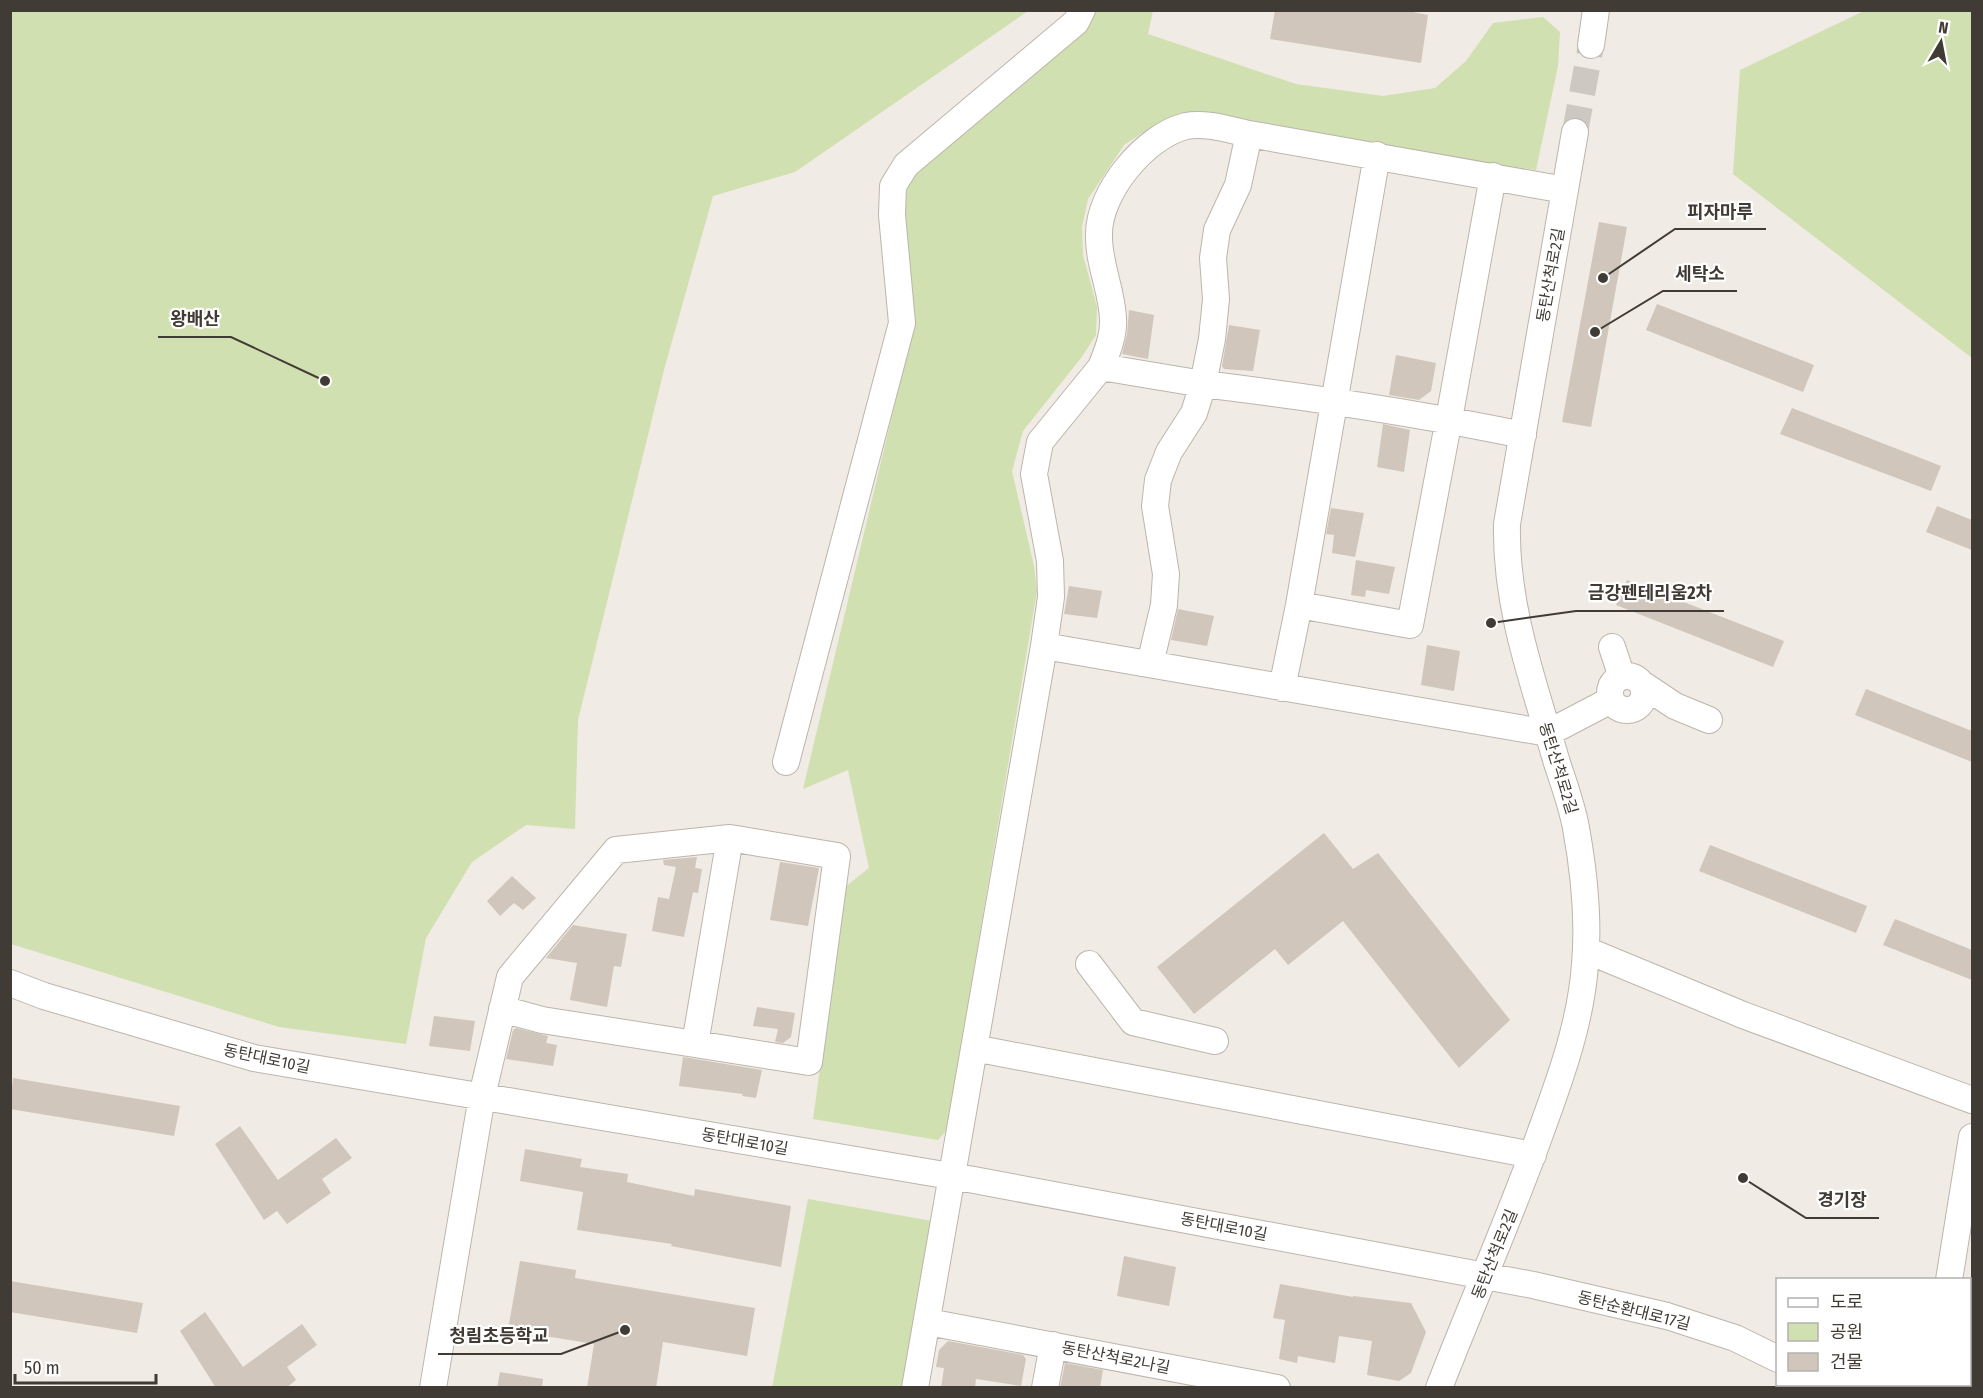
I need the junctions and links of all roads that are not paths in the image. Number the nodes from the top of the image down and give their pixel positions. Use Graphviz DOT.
graph roads {
  1 [pos="1082,10"];
  2 [pos="1596,10"];
  3 [pos="1591,45"];
  4 [pos="1575,132"];
  5 [pos="1249,134"];
  6 [pos="1377,155"];
  7 [pos="1493,176"];
  8 [pos="1565,190"];
  9 [pos="1101,367"];
  10 [pos="1203,384"];
  11 [pos="1334,400"];
  12 [pos="1449,419"];
  13 [pos="1522,435"];
  14 [pos="1299,605"];
  15 [pos="1044,646"];
  16 [pos="1612,647"];
  17 [pos="1150,664"];
  18 [pos="1282,688"];
  19 [pos="1635,689"];
  20 [pos="1709,720"];
  21 [pos="1548,733"];
  22 [pos="786,762"];
  23 [pos="730,838"];
  24 [pos="1586,950"];
  25 [pos="1089,964"];
  26 [pos="10,983"];
  27 [pos="502,1009"];
  28 [pos="1215,1041"];
  29 [pos="695,1044"];
  30 [pos="974,1048"];
  31 [pos="482,1096"];
  32 [pos="1972,1100"];
  33 [pos="1972,1137"];
  34 [pos="1533,1155"];
  35 [pos="950,1187"];
  36 [pos="1486,1276"];
  37 [pos="1949,1278"];
  38 [pos="927,1322"];
  39 [pos="1053,1345"];
  40 [pos="1776,1358"];
  41 [pos="1177,1378"];
  42 [pos="433,1388"];
  43 [pos="915,1388"];
  44 [pos="1045,1388"];
  45 [pos="1277,1388"];
  46 [pos="1439,1388"];
  1 -- 22 [label="street"];
  2 -- 3 [label="street"];
  4 -- 8 [label="street, 동탄산척로2길"];
  5 -- 6 [label="street"];
  5 -- 9 [label="street"];
  5 -- 10 [label="street"];
  6 -- 7 [label="street"];
  6 -- 11 [label="street"];
  7 -- 8 [label="street"];
  7 -- 12 [label="street"];
  8 -- 13 [label="street, 동탄산척로2길"];
  9 -- 10 [label="street"];
  9 -- 15 [label="street"];
  10 -- 11 [label="street"];
  10 -- 17 [label="street"];
  11 -- 12 [label="street"];
  11 -- 14 [label="street"];
  12 -- 13 [label="street"];
  12 -- 14 [label="street"];
  13 -- 21 [label="street, 동탄산척로2길"];
  14 -- 18 [label="street"];
  15 -- 17 [label="street"];
  15 -- 30 [label="street"];
  16 -- 19 [label="street"];
  17 -- 18 [label="street"];
  18 -- 21 [label="street"];
  19 -- 20 [label="street"];
  19 -- 21 [label="street"];
  21 -- 24 [label="street, 동탄산척로2길"];
  23 -- 27 [label="street"];
  23 -- 29 [label="street"];
  23 -- 29 [label="street"];
  24 -- 32 [label="street"];
  24 -- 34 [label="street, 동탄산척로2길"];
  25 -- 28 [label="street"];
  26 -- 31 [label="street, 동탄대로10길"];
  27 -- 29 [label="street"];
  27 -- 31 [label="street"];
  30 -- 34 [label="street"];
  30 -- 35 [label="street"];
  31 -- 35 [label="street, 동탄대로10길"];
  31 -- 42 [label="street"];
  33 -- 37 [label="street"];
  34 -- 36 [label="street, 동탄산척로2길"];
  35 -- 36 [label="street, 동탄대로10길"];
  35 -- 38 [label="street"];
  36 -- 40 [label="street, 동탄순환대로17길"];
  36 -- 46 [label="street, 동탄산척로2길"];
  38 -- 39 [label="street, 동탄산척로2나길"];
  38 -- 43 [label="street"];
  39 -- 41 [label="street, 동탄산척로2나길"];
  39 -- 44 [label="street, 동탄산척로2나길"];
  41 -- 45 [label="street, 동탄산척로2나길"];
}
